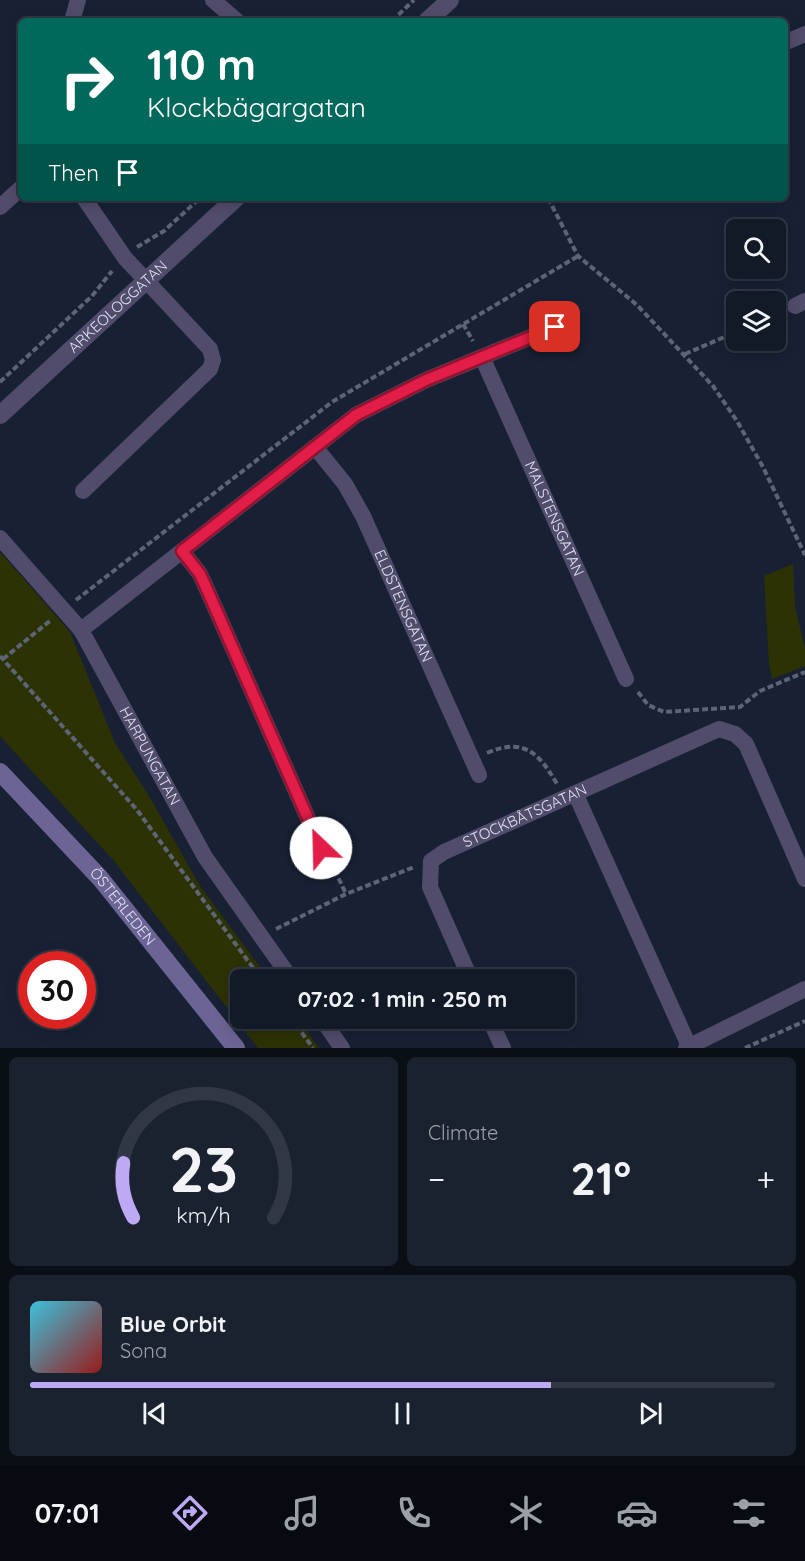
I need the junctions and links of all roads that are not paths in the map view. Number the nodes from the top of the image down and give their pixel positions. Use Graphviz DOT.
graph roads {
  1 [pos="78,0"];
  2 [pos="213,0"];
  3 [pos="450,0"];
  4 [pos="73,18"];
  5 [pos="234,18"];
  6 [pos="430,18"];
  7 [pos="805,34"];
  8 [pos="788,41"];
  9 [pos="18,191"];
  10 [pos="86,201"];
  11 [pos="233,201"];
  12 [pos="0,207"];
  13 [pos="146,281"];
  14 [pos="555,327"];
  15 [pos="482,357"];
  16 [pos="0,414"];
  17 [pos="315,447"];
  18 [pos="83,491"];
  19 [pos="0,538"];
  20 [pos="182,551"];
  21 [pos="81,630"];
  22 [pos="626,679"];
  23 [pos="0,771"];
  24 [pos="479,775"];
  25 [pos="576,795"];
  26 [pos="321,848"];
  27 [pos="805,879"];
  28 [pos="284,969"];
  29 [pos="466,969"];
  30 [pos="805,989"];
  31 [pos="329,1029"];
  32 [pos="494,1029"];
  33 [pos="688,1047"];
  34 [pos="236,1048"];
  35 [pos="342,1048"];
  36 [pos="503,1048"];
  1 -- 4 [label="street"];
  2 -- 5 [label="street"];
  3 -- 6 [label="street"];
  7 -- 8 [label="street"];
  9 -- 12 [label="street"];
  10 -- 13 [label="street"];
  11 -- 13 [label="street, ARKEOLOGGATAN"];
  13 -- 16 [label="street, ARKEOLOGGATAN"];
  13 -- 18 [label="street"];
  14 -- 15 [label="street"];
  15 -- 17 [label="street"];
  15 -- 22 [label="street, MALSTENSGATAN"];
  17 -- 20 [label="street"];
  17 -- 24 [label="street, ELDSTENSGATAN"];
  19 -- 21 [label="street, HARPUNGATAN"];
  20 -- 21 [label="street"];
  20 -- 26 [label="street"];
  21 -- 28 [label="street, HARPUNGATAN"];
  23 -- 34 [label="main road, ÖSTERLEDEN"];
  25 -- 27 [label="street, STOCKBÅTSGATAN"];
  25 -- 29 [label="street, STOCKBÅTSGATAN"];
  25 -- 33 [label="street"];
  30 -- 33 [label="street"];
  31 -- 35 [label="street"];
  32 -- 36 [label="street"];
}
